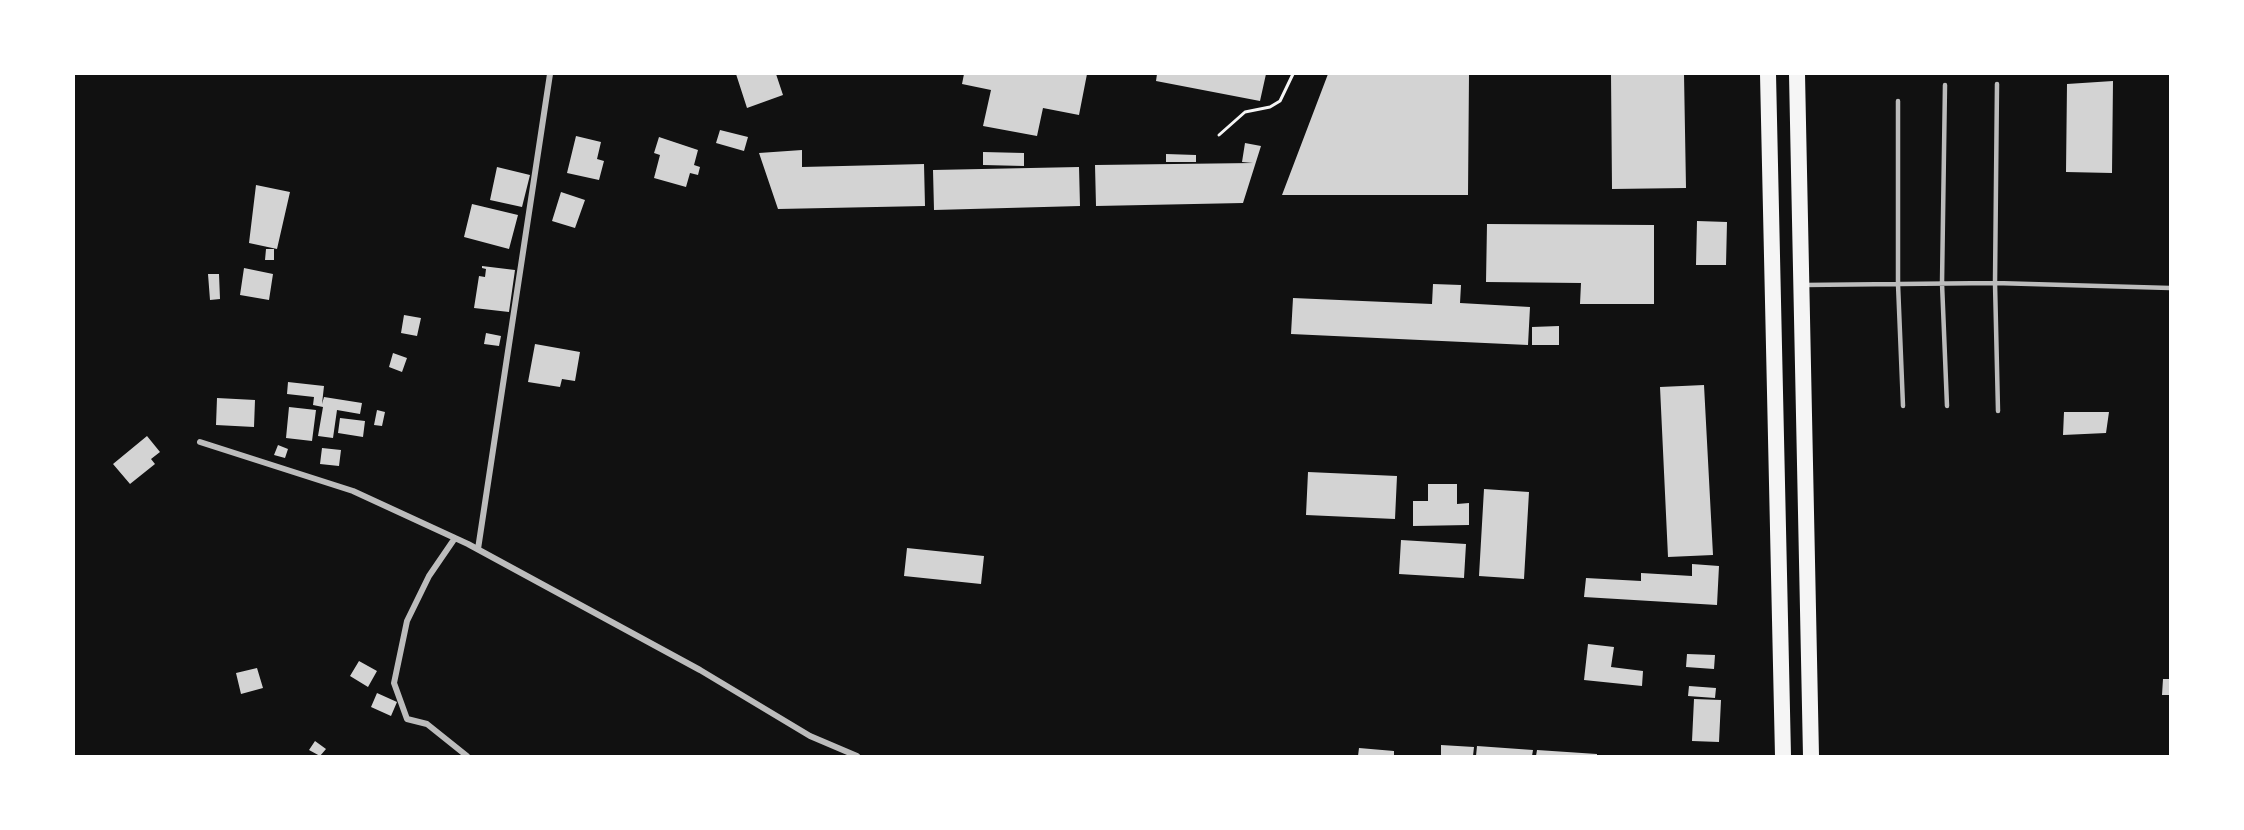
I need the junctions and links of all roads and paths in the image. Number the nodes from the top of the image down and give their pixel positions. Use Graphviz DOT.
graph roads {
  1 [pos="550,74"];
  2 [pos="1293,74"];
  3 [pos="1768,74"];
  4 [pos="1797,74"];
  5 [pos="1997,84"];
  6 [pos="1945,85"];
  7 [pos="1899,101"];
  8 [pos="1219,135"];
  9 [pos="1995,282"];
  10 [pos="1942,283"];
  11 [pos="1898,284"];
  12 [pos="1801,285"];
  13 [pos="2170,288"];
  14 [pos="1903,406"];
  15 [pos="1947,406"];
  16 [pos="1998,411"];
  17 [pos="200,442"];
  18 [pos="455,538"];
  19 [pos="478,549"];
  20 [pos="467,756"];
  21 [pos="856,756"];
  22 [pos="1783,756"];
  23 [pos="1811,756"];
  1 -- 19 [label="street"];
  2 -- 8 [label="path"];
  3 -- 22 [label="highway"];
  4 -- 12 [label="highway"];
  5 -- 9 [label="lane"];
  6 -- 10 [label="lane"];
  7 -- 11 [label="lane"];
  9 -- 10 [label="lane"];
  9 -- 13 [label="lane"];
  9 -- 16 [label="lane"];
  10 -- 11 [label="lane"];
  10 -- 15 [label="lane"];
  11 -- 12 [label="lane"];
  11 -- 14 [label="lane"];
  12 -- 23 [label="highway"];
  17 -- 18 [label="street"];
  18 -- 19 [label="street"];
  18 -- 20 [label="street"];
  19 -- 21 [label="street"];
}
